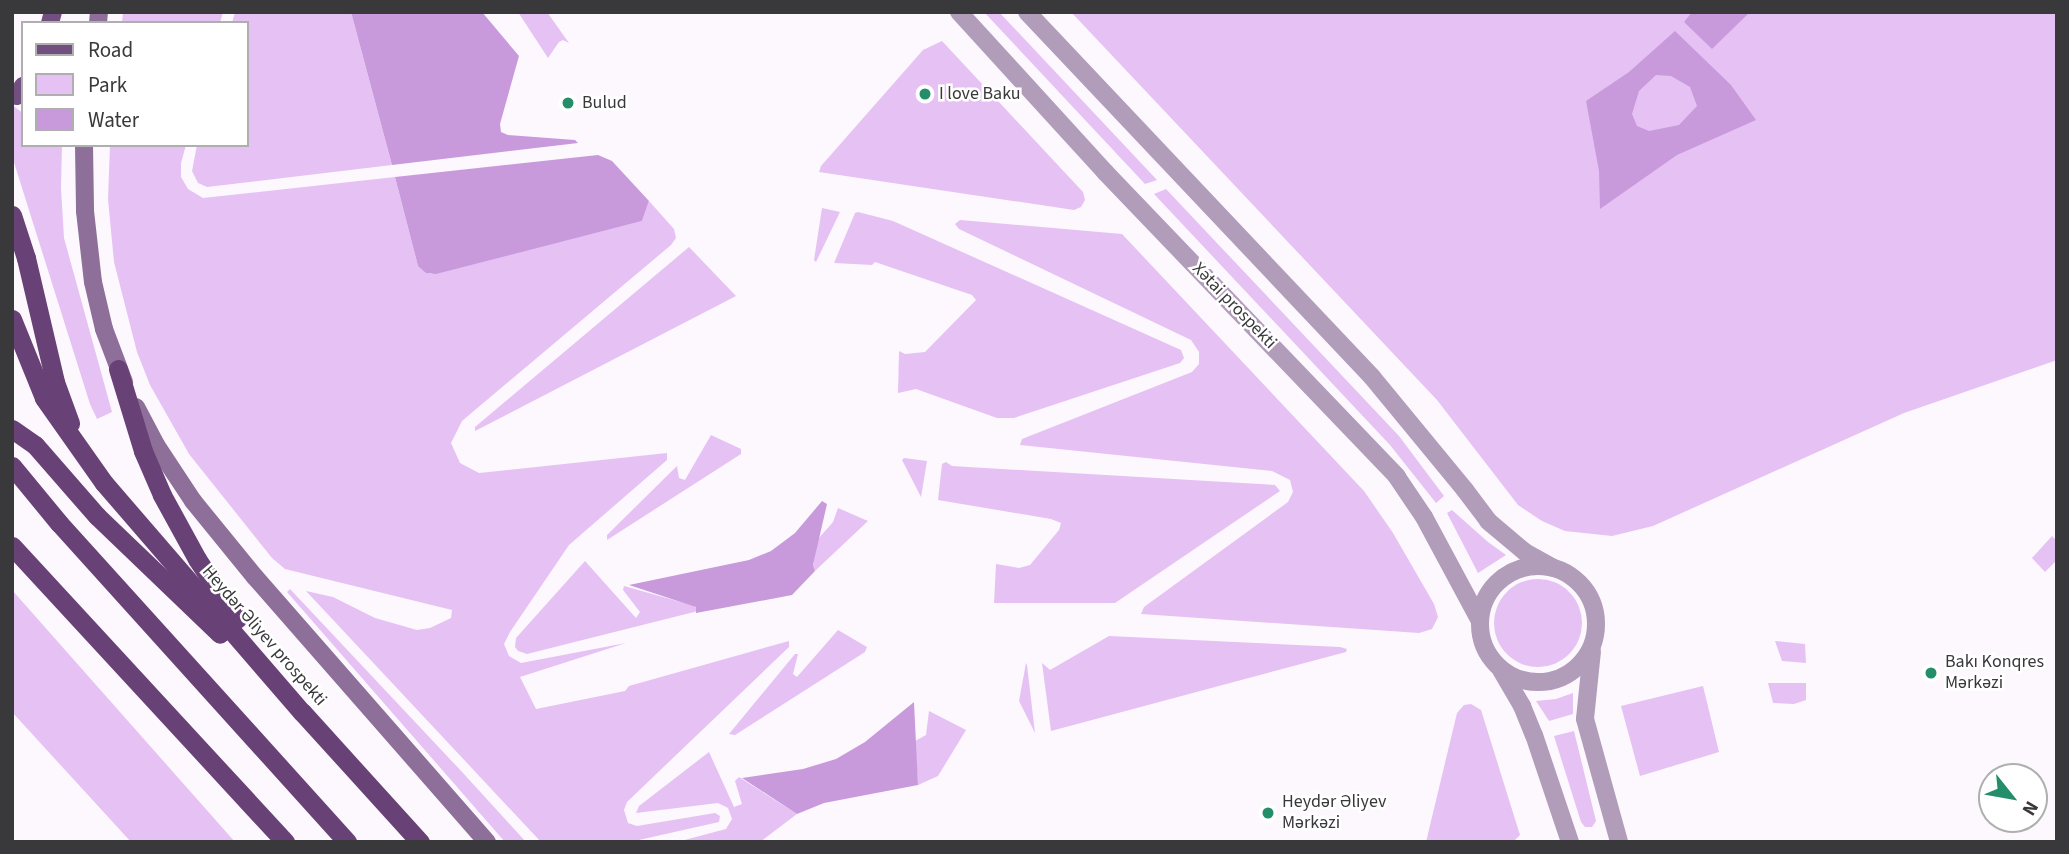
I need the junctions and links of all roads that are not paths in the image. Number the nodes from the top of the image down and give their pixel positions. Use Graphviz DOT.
graph roads {
  1 [pos="958,12"];
  2 [pos="1027,12"];
  3 [pos="84,147"];
  4 [pos="12,215"];
  5 [pos="12,319"];
  6 [pos="118,369"];
  7 [pos="12,429"];
  8 [pos="82,453"];
  9 [pos="12,466"];
  10 [pos="13,547"];
  11 [pos="1553,568"];
  12 [pos="1480,621"];
  13 [pos="1594,643"];
  14 [pos="1499,668"];
  15 [pos="302,712"];
  16 [pos="1616,841"];
  17 [pos="285,842"];
  18 [pos="346,842"];
  19 [pos="420,842"];
  20 [pos="487,842"];
  21 [pos="1570,842"];
  1 -- 12 [label="street, Xətai prospekti"];
  2 -- 11 [label="street"];
  3 -- 6 [label="main road"];
  4 -- 8 [label="highway"];
  5 -- 8 [label="highway, Heydər Əliyev prospekti"];
  6 -- 15 [label="highway"];
  6 -- 20 [label="main road"];
  7 -- 15 [label="highway"];
  8 -- 15 [label="highway, Heydər Əliyev prospekti"];
  9 -- 18 [label="highway"];
  10 -- 17 [label="highway"];
  11 -- 12 [label="street"];
  11 -- 13 [label="street"];
  12 -- 14 [label="street"];
  13 -- 14 [label="street"];
  13 -- 16 [label="street"];
  14 -- 21 [label="street"];
  15 -- 19 [label="highway, Heydər Əliyev prospekti"];
}
